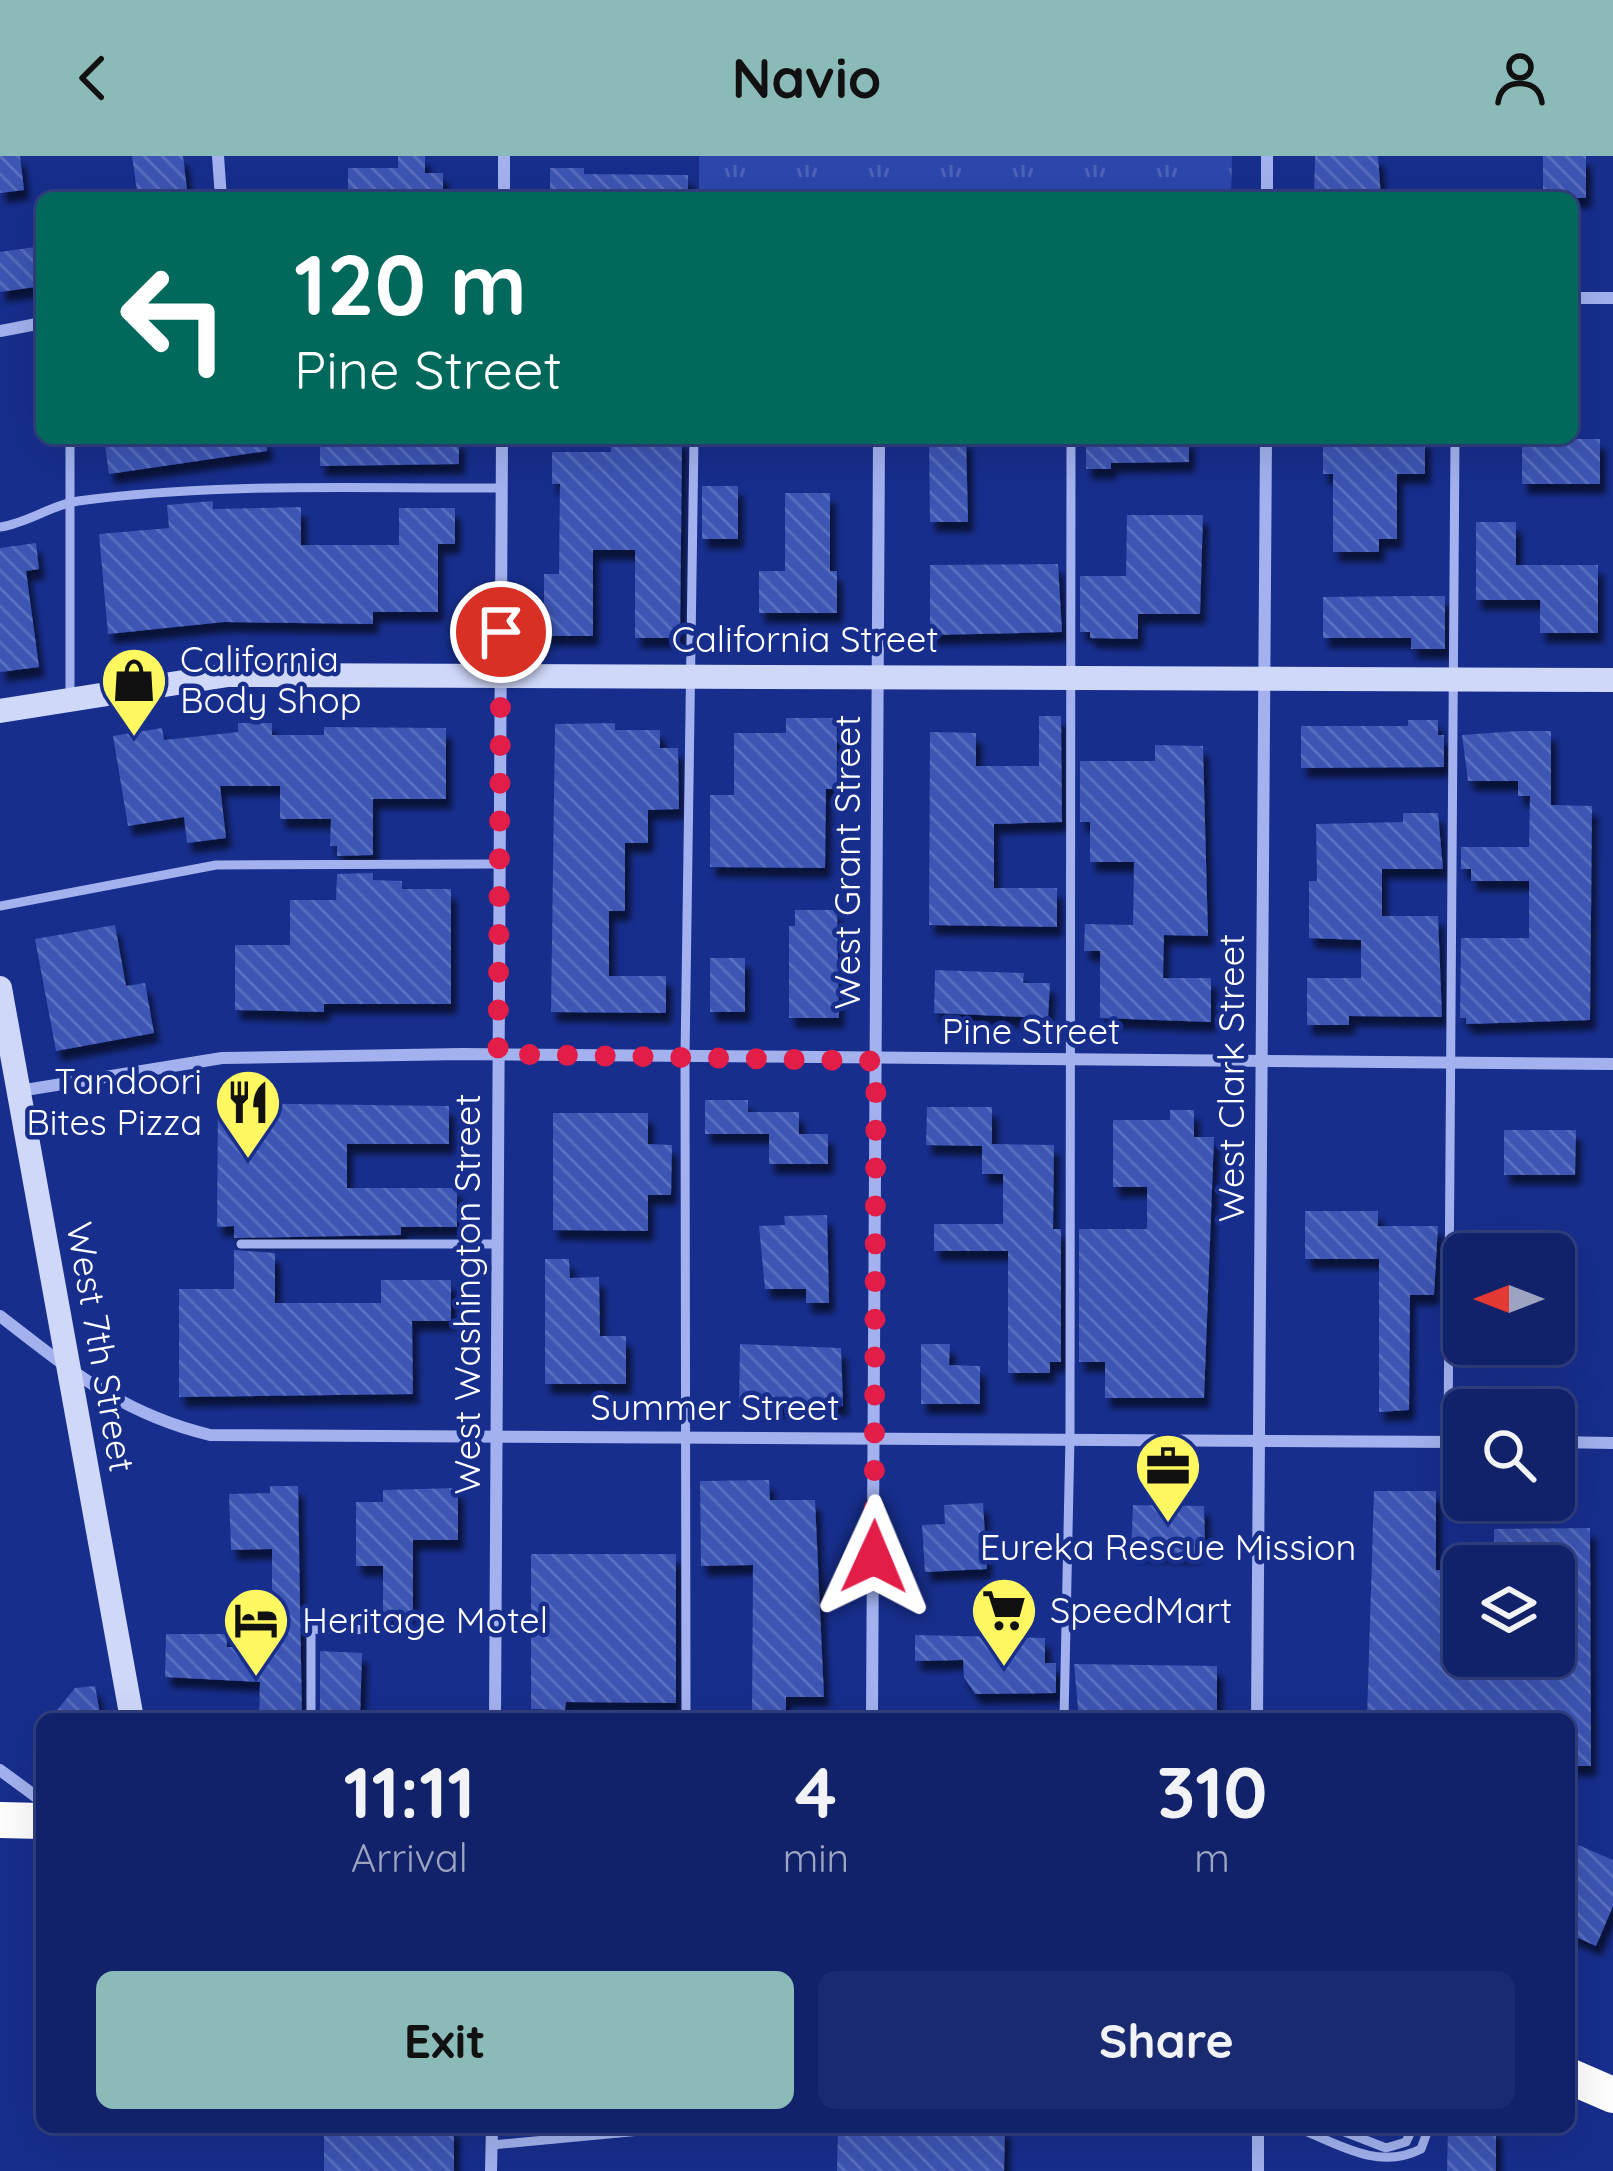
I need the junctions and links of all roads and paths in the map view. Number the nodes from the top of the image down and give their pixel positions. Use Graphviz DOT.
graph roads {
  1 [pos="218,156"];
  2 [pos="504,156"];
  3 [pos="1267,156"];
  4 [pos="221,192"];
  5 [pos="503,192"];
  6 [pos="1267,192"];
  7 [pos="1578,298"];
  8 [pos="1613,298"];
  9 [pos="36,324"];
  10 [pos="0,331"];
  11 [pos="70,444"];
  12 [pos="502,444"];
  13 [pos="694,444"];
  14 [pos="879,444"];
  15 [pos="1072,444"];
  16 [pos="1266,444"];
  17 [pos="1455,444"];
  18 [pos="502,488"];
  19 [pos="70,502"];
  20 [pos="0,527"];
  21 [pos="501,674"];
  22 [pos="693,675"];
  23 [pos="878,676"];
  24 [pos="1072,677"];
  25 [pos="1453,678"];
  26 [pos="1613,680"];
  27 [pos="1264,681"];
  28 [pos="70,699"];
  29 [pos="0,711"];
  30 [pos="499,864"];
  31 [pos="0,906"];
  32 [pos="0,988"];
  33 [pos="498,1054"];
  34 [pos="686,1057"];
  35 [pos="1068,1058"];
  36 [pos="876,1061"];
  37 [pos="1261,1063"];
  38 [pos="1450,1063"];
  39 [pos="1613,1064"];
  40 [pos="19,1091"];
  41 [pos="241,1244"];
  42 [pos="497,1244"];
  43 [pos="0,1316"];
  44 [pos="67,1366"];
  45 [pos="1448,1389"];
  46 [pos="686,1436"];
  47 [pos="496,1437"];
  48 [pos="874,1438"];
  49 [pos="1070,1438"];
  50 [pos="1260,1439"];
  51 [pos="1443,1442"];
  52 [pos="1575,1442"];
  53 [pos="1613,1442"];
  54 [pos="409,1630"];
  55 [pos="131,1713"];
  56 [pos="311,1713"];
  57 [pos="495,1713"];
  58 [pos="686,1713"];
  59 [pos="872,1713"];
  60 [pos="1064,1713"];
  61 [pos="1258,1713"];
  62 [pos="0,1770"];
  63 [pos="36,1797"];
  64 [pos="0,1820"];
  65 [pos="36,1821"];
  66 [pos="1575,2079"];
  67 [pos="1613,2095"];
  68 [pos="492,2133"];
  69 [pos="619,2133"];
  70 [pos="1258,2133"];
  71 [pos="1311,2133"];
  72 [pos="1347,2133"];
  73 [pos="1410,2133"];
  74 [pos="1427,2133"];
  75 [pos="492,2145"];
  76 [pos="491,2171"];
  77 [pos="1258,2171"];
  1 -- 4 [label="street"];
  2 -- 5 [label="street"];
  3 -- 6 [label="street"];
  7 -- 8 [label="street"];
  9 -- 10 [label="street"];
  11 -- 19 [label="lane"];
  12 -- 18 [label="street, West Washington Street"];
  13 -- 22 [label="lane"];
  14 -- 23 [label="street, West Grant Street"];
  15 -- 24 [label="lane"];
  16 -- 27 [label="street, West Clark Street"];
  17 -- 25 [label="lane"];
  18 -- 19 [label="lane"];
  18 -- 21 [label="street, West Washington Street"];
  19 -- 20 [label="lane"];
  19 -- 28 [label="lane"];
  21 -- 22 [label="street, California Street"];
  21 -- 28 [label="street, California Street"];
  21 -- 30 [label="street, West Washington Street"];
  22 -- 23 [label="street, California Street"];
  22 -- 34 [label="lane"];
  23 -- 24 [label="street, California Street"];
  23 -- 36 [label="street, West Grant Street"];
  24 -- 27 [label="street, California Street"];
  24 -- 35 [label="lane"];
  25 -- 26 [label="street, California Street"];
  25 -- 27 [label="street, California Street"];
  25 -- 38 [label="lane"];
  27 -- 37 [label="street, West Clark Street"];
  28 -- 29 [label="street, California Street"];
  30 -- 31 [label="lane"];
  30 -- 33 [label="street, West Washington Street"];
  32 -- 40 [label="street, West 7th Street"];
  33 -- 34 [label="street, Pine Street"];
  33 -- 40 [label="street, Pine Street"];
  33 -- 42 [label="street, West Washington Street"];
  34 -- 36 [label="street, Pine Street"];
  34 -- 46 [label="lane"];
  35 -- 36 [label="street, Pine Street"];
  35 -- 37 [label="street, Pine Street"];
  35 -- 49 [label="lane"];
  36 -- 48 [label="street, West Grant Street"];
  37 -- 38 [label="street, Pine Street"];
  37 -- 50 [label="street, West Clark Street"];
  38 -- 39 [label="street, Pine Street"];
  38 -- 45 [label="lane"];
  40 -- 44 [label="street, West 7th Street"];
  41 -- 42 [label="lane"];
  42 -- 47 [label="street, West Washington Street"];
  43 -- 44 [label="street, Summer Street"];
  44 -- 47 [label="street, Summer Street"];
  44 -- 55 [label="street, West 7th Street"];
  46 -- 47 [label="street, Summer Street"];
  46 -- 48 [label="street, Summer Street"];
  46 -- 58 [label="lane"];
  47 -- 57 [label="street, West Washington Street"];
  48 -- 49 [label="street, Summer Street"];
  48 -- 59 [label="street, West Grant Street"];
  49 -- 50 [label="street, Summer Street"];
  49 -- 60 [label="lane"];
  50 -- 51 [label="street, Summer Street"];
  50 -- 61 [label="street, West Clark Street"];
  52 -- 53 [label="street"];
  54 -- 56 [label="lane"];
  62 -- 63 [label="street"];
  64 -- 65 [label="highway"];
  66 -- 67 [label="highway"];
  68 -- 75 [label="street"];
  69 -- 75 [label="lane"];
  70 -- 77 [label="street"];
  71 -- 74 [label="lane"];
  72 -- 73 [label="lane"];
  75 -- 76 [label="street"];
}
